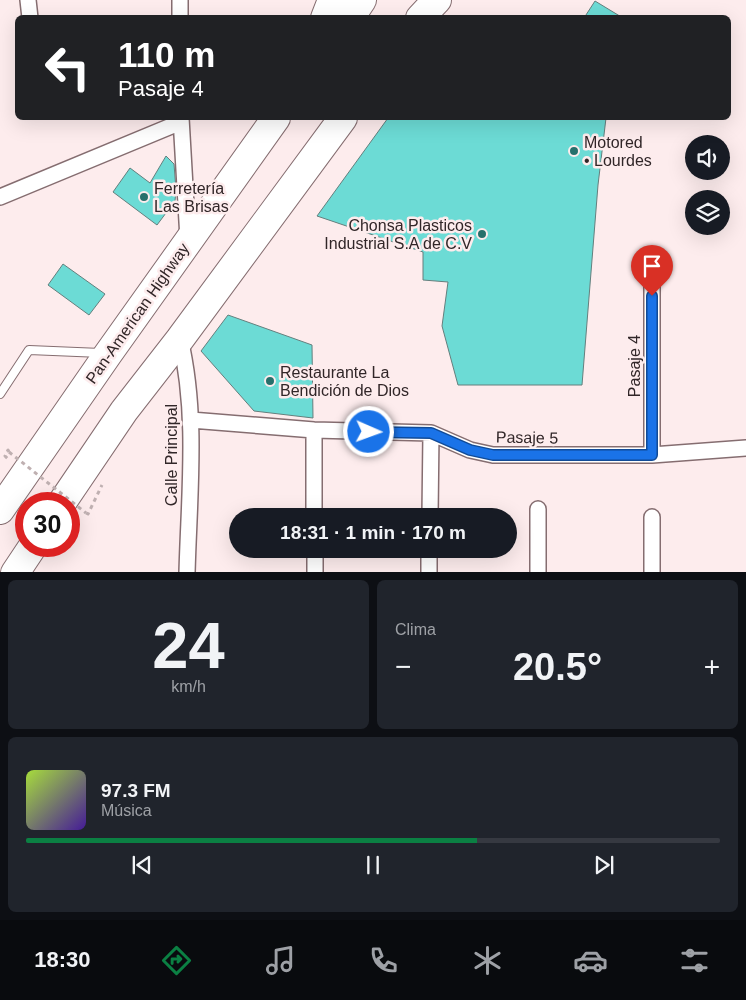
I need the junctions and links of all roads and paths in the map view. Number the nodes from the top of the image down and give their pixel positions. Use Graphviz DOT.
graph roads {
  1 [pos="28,0"];
  2 [pos="180,0"];
  3 [pos="332,0"];
  4 [pos="362,0"];
  5 [pos="428,0"];
  6 [pos="436,0"];
  7 [pos="30,15"];
  8 [pos="180,15"];
  9 [pos="327,15"];
  10 [pos="352,15"];
  11 [pos="418,15"];
  12 [pos="423,15"];
  13 [pos="181,120"];
  14 [pos="275,120"];
  15 [pos="342,120"];
  16 [pos="0,197"];
  17 [pos="189,240"];
  18 [pos="652,276"];
  19 [pos="180,339"];
  20 [pos="108,354"];
  21 [pos="0,394"];
  22 [pos="191,420"];
  23 [pos="314,430"];
  24 [pos="431,433"];
  25 [pos="746,448"];
  26 [pos="8,451"];
  27 [pos="652,455"];
  28 [pos="102,484"];
  29 [pos="55,492"];
  30 [pos="80,496"];
  31 [pos="314,508"];
  32 [pos="430,508"];
  33 [pos="0,510"];
  34 [pos="538,510"];
  35 [pos="80,511"];
  36 [pos="652,517"];
  37 [pos="25,557"];
  38 [pos="315,558"];
  39 [pos="429,558"];
  40 [pos="15,572"];
  41 [pos="186,572"];
  42 [pos="315,572"];
  43 [pos="428,572"];
  44 [pos="538,572"];
  45 [pos="652,572"];
  1 -- 7 [label="street"];
  2 -- 8 [label="street"];
  3 -- 9 [label="highway"];
  4 -- 10 [label="highway"];
  5 -- 11 [label="highway"];
  6 -- 12 [label="highway"];
  13 -- 16 [label="street"];
  13 -- 17 [label="street"];
  14 -- 17 [label="highway, Pan-American Highway"];
  15 -- 19 [label="highway"];
  17 -- 20 [label="highway, Pan-American Highway"];
  18 -- 27 [label="street, Pasaje 4"];
  19 -- 22 [label="street, Calle Principal"];
  19 -- 30 [label="highway"];
  20 -- 21 [label="lane"];
  20 -- 33 [label="highway, Pan-American Highway"];
  22 -- 23 [label="street, Pasaje 5"];
  22 -- 41 [label="street, Calle Principal"];
  23 -- 24 [label="street, Pasaje 5"];
  23 -- 31 [label="street"];
  24 -- 27 [label="street, Pasaje 5"];
  24 -- 32 [label="street"];
  25 -- 27 [label="street, Pasaje 5"];
  26 -- 29 [label="path, bridge"];
  28 -- 35 [label="path"];
  34 -- 44 [label="street"];
  36 -- 45 [label="street"];
  37 -- 40 [label="highway"];
  38 -- 42 [label="street"];
  39 -- 43 [label="street"];
}
